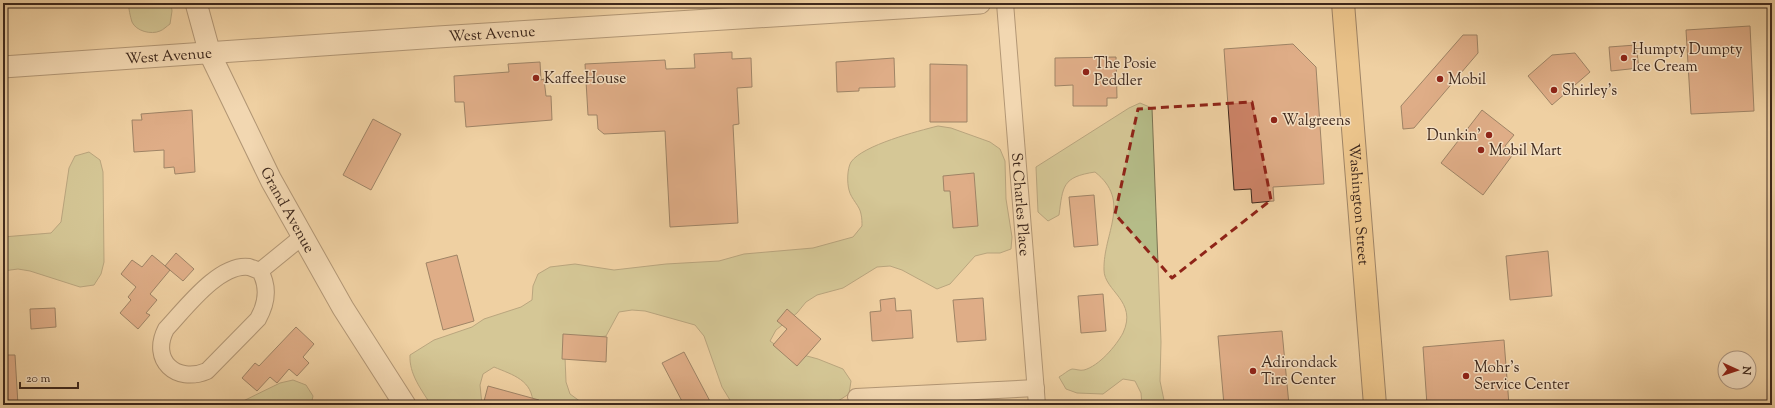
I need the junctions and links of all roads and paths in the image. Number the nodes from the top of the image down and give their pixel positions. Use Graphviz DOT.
graph roads {
  1 [pos="196,3"];
  2 [pos="980,3"];
  3 [pos="1005,3"];
  4 [pos="1342,3"];
  5 [pos="210,54"];
  6 [pos="3,67"];
  7 [pos="303,236"];
  8 [pos="260,271"];
  9 [pos="1036,388"];
  10 [pos="856,397"];
  11 [pos="405,405"];
  12 [pos="1037,405"];
  13 [pos="1375,405"];
  1 -- 5 [label="street, Grand Avenue"];
  2 -- 5 [label="street, West Avenue"];
  3 -- 9 [label="street, St Charles Place"];
  4 -- 13 [label="highway, Washington Street"];
  5 -- 6 [label="street, West Avenue"];
  5 -- 7 [label="street, Grand Avenue"];
  7 -- 8 [label="street"];
  7 -- 11 [label="street, Grand Avenue"];
  8 -- 8 [label="street"];
  9 -- 10 [label="street"];
  9 -- 12 [label="street, St Charles Place"];
}
